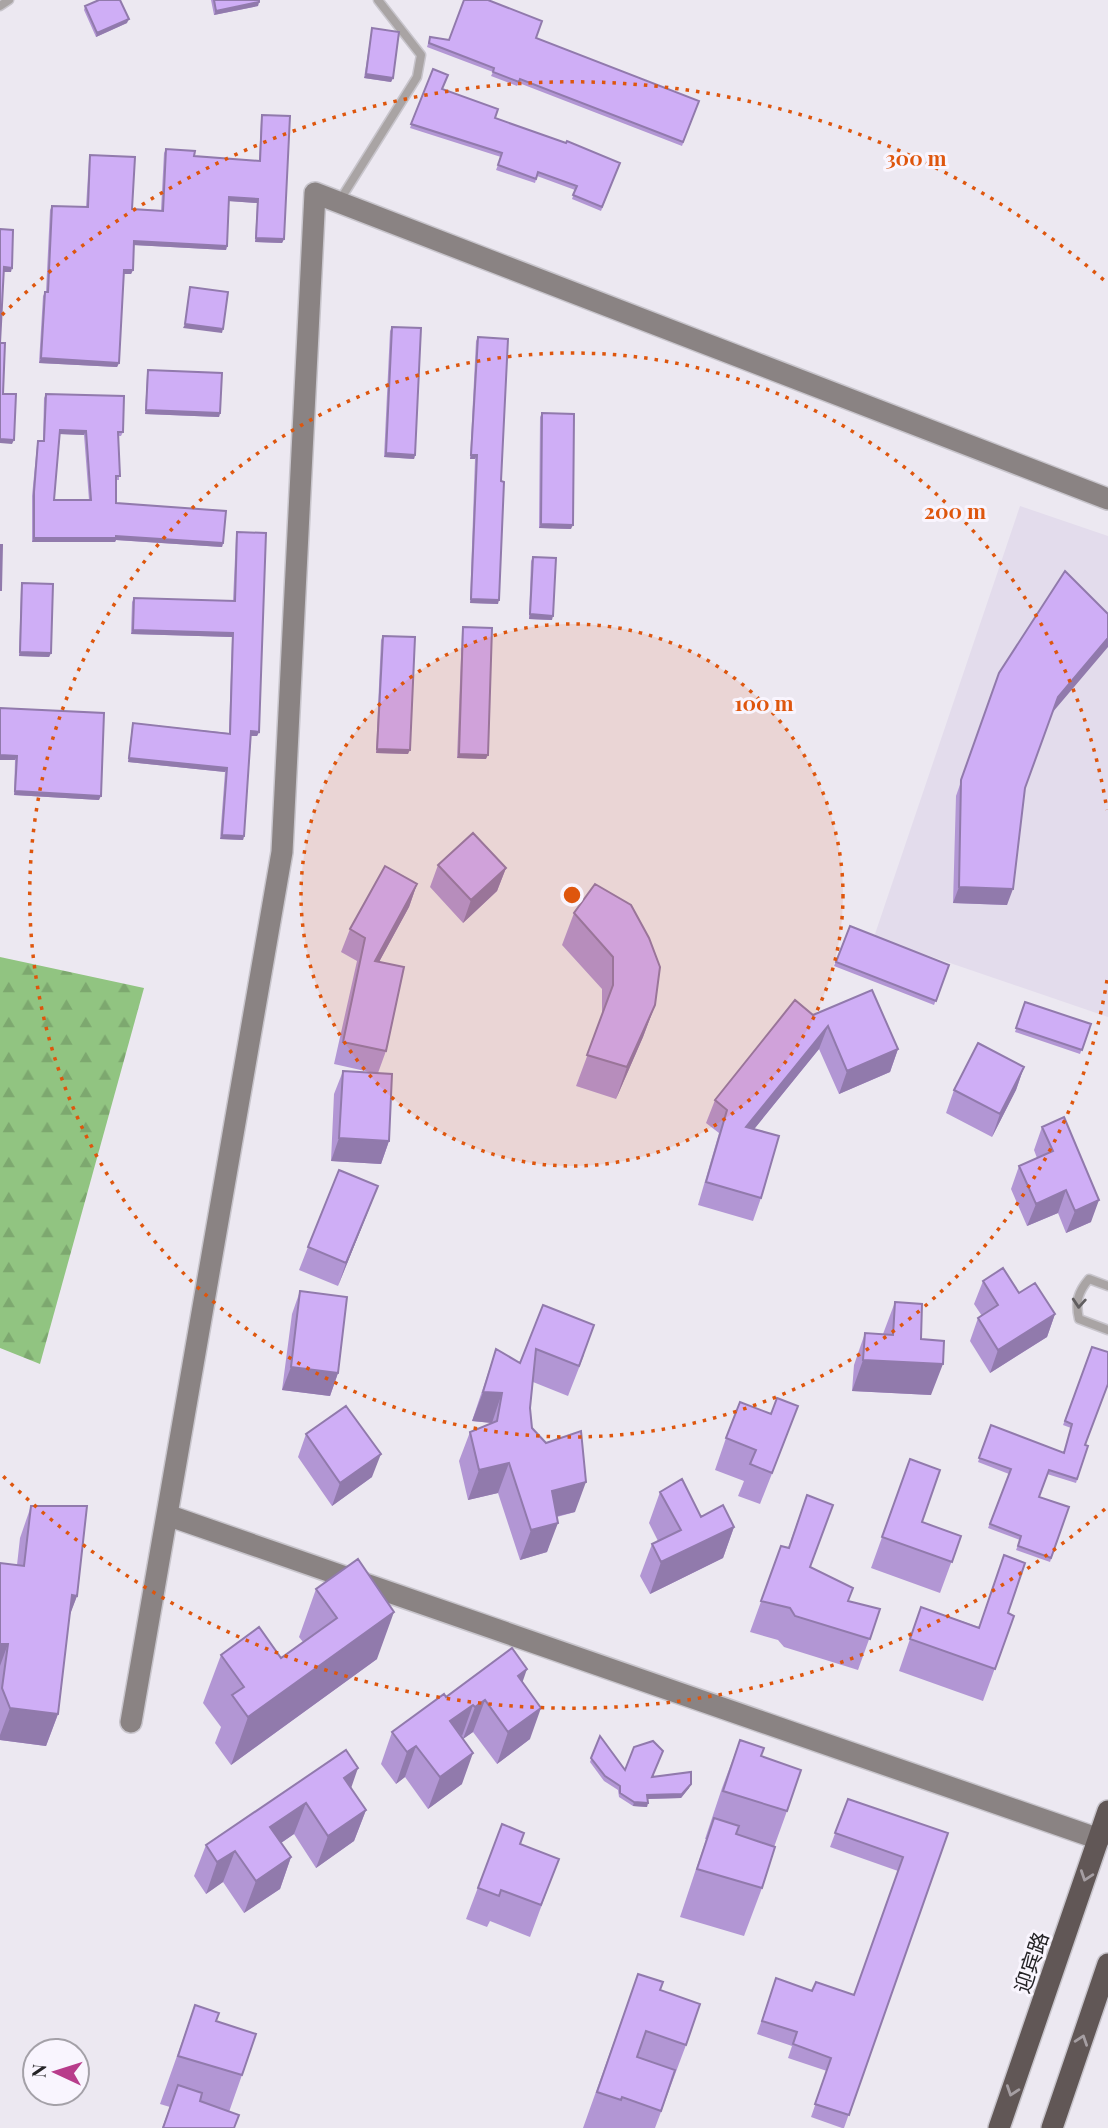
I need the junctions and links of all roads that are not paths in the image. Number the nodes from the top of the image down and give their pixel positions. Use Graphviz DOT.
graph roads {
  1 [pos="9,0"];
  2 [pos="378,0"];
  3 [pos="0,6"];
  4 [pos="338,202"];
  5 [pos="1108,499"];
  6 [pos="1108,1286"];
  7 [pos="1108,1329"];
  8 [pos="167,1515"];
  9 [pos="131,1722"];
  10 [pos="1108,1811"];
  11 [pos="1098,1839"];
  12 [pos="1108,1964"];
  13 [pos="999,2128"];
  14 [pos="1052,2128"];
  1 -- 3 [label="lane"];
  2 -- 4 [label="lane"];
  4 -- 5 [label="street"];
  4 -- 8 [label="street"];
  6 -- 7 [label="lane, one-way"];
  8 -- 9 [label="street"];
  8 -- 11 [label="street"];
  10 -- 11 [label="highway, 迎宾路"];
  11 -- 13 [label="highway, 迎宾路, one-way"];
  14 -- 12 [label="highway, one-way"];
}
